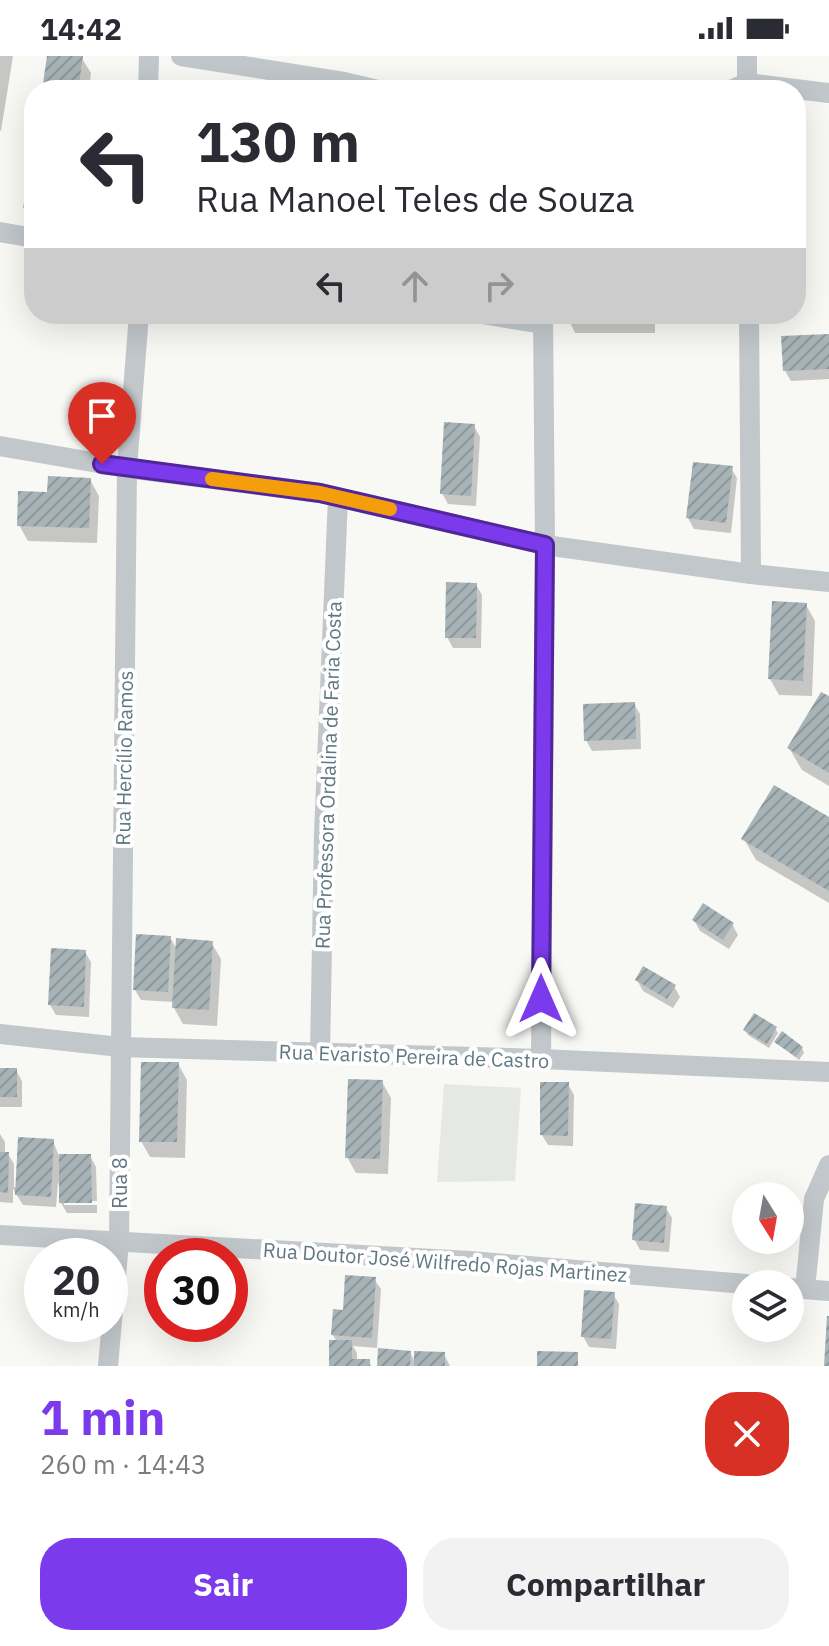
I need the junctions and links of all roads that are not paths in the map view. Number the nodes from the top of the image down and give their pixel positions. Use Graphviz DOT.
graph roads {
  1 [pos="149,56"];
  2 [pos="181,56"];
  3 [pos="747,56"];
  4 [pos="148,80"];
  5 [pos="331,80"];
  6 [pos="742,80"];
  7 [pos="806,92"];
  8 [pos="829,93"];
  9 [pos="0,232"];
  10 [pos="24,236"];
  11 [pos="138,324"];
  12 [pos="543,324"];
  13 [pos="749,324"];
  14 [pos="0,446"];
  15 [pos="127,468"];
  16 [pos="338,497"];
  17 [pos="545,545"];
  18 [pos="751,574"];
  19 [pos="829,582"];
  20 [pos="0,1034"];
  21 [pos="120,1047"];
  22 [pos="320,1054"];
  23 [pos="541,1059"];
  24 [pos="829,1072"];
  25 [pos="829,1165"];
  26 [pos="0,1235"];
  27 [pos="51,1238"];
  28 [pos="119,1238"];
  29 [pos="128,1242"];
  30 [pos="801,1270"];
  31 [pos="732,1283"];
  32 [pos="804,1289"];
  33 [pos="829,1291"];
  34 [pos="110,1342"];
  35 [pos="108,1366"];
  1 -- 4 [label="street"];
  2 -- 5 [label="street"];
  3 -- 6 [label="street"];
  7 -- 8 [label="street"];
  9 -- 10 [label="street"];
  11 -- 15 [label="street, Rua Hercílio Ramos"];
  12 -- 17 [label="street"];
  13 -- 18 [label="street"];
  14 -- 15 [label="street"];
  15 -- 16 [label="street"];
  15 -- 21 [label="street, Rua Hercílio Ramos"];
  16 -- 17 [label="street"];
  16 -- 22 [label="street, Rua Professora Ordalina de Faria Costa"];
  17 -- 18 [label="street"];
  17 -- 23 [label="street"];
  18 -- 19 [label="street"];
  20 -- 21 [label="street, Rua Evaristo Pereira de Castro"];
  21 -- 22 [label="street, Rua Evaristo Pereira de Castro"];
  21 -- 28 [label="street, Rua 8"];
  22 -- 23 [label="street, Rua Evaristo Pereira de Castro"];
  23 -- 24 [label="street, Rua Evaristo Pereira de Castro"];
  25 -- 30 [label="street"];
  26 -- 27 [label="street, Rua Doutor José Wilfredo Rojas Martinez"];
  29 -- 31 [label="street, Rua Doutor José Wilfredo Rojas Martinez"];
  32 -- 33 [label="street"];
  34 -- 35 [label="street, Rua 8"];
}
